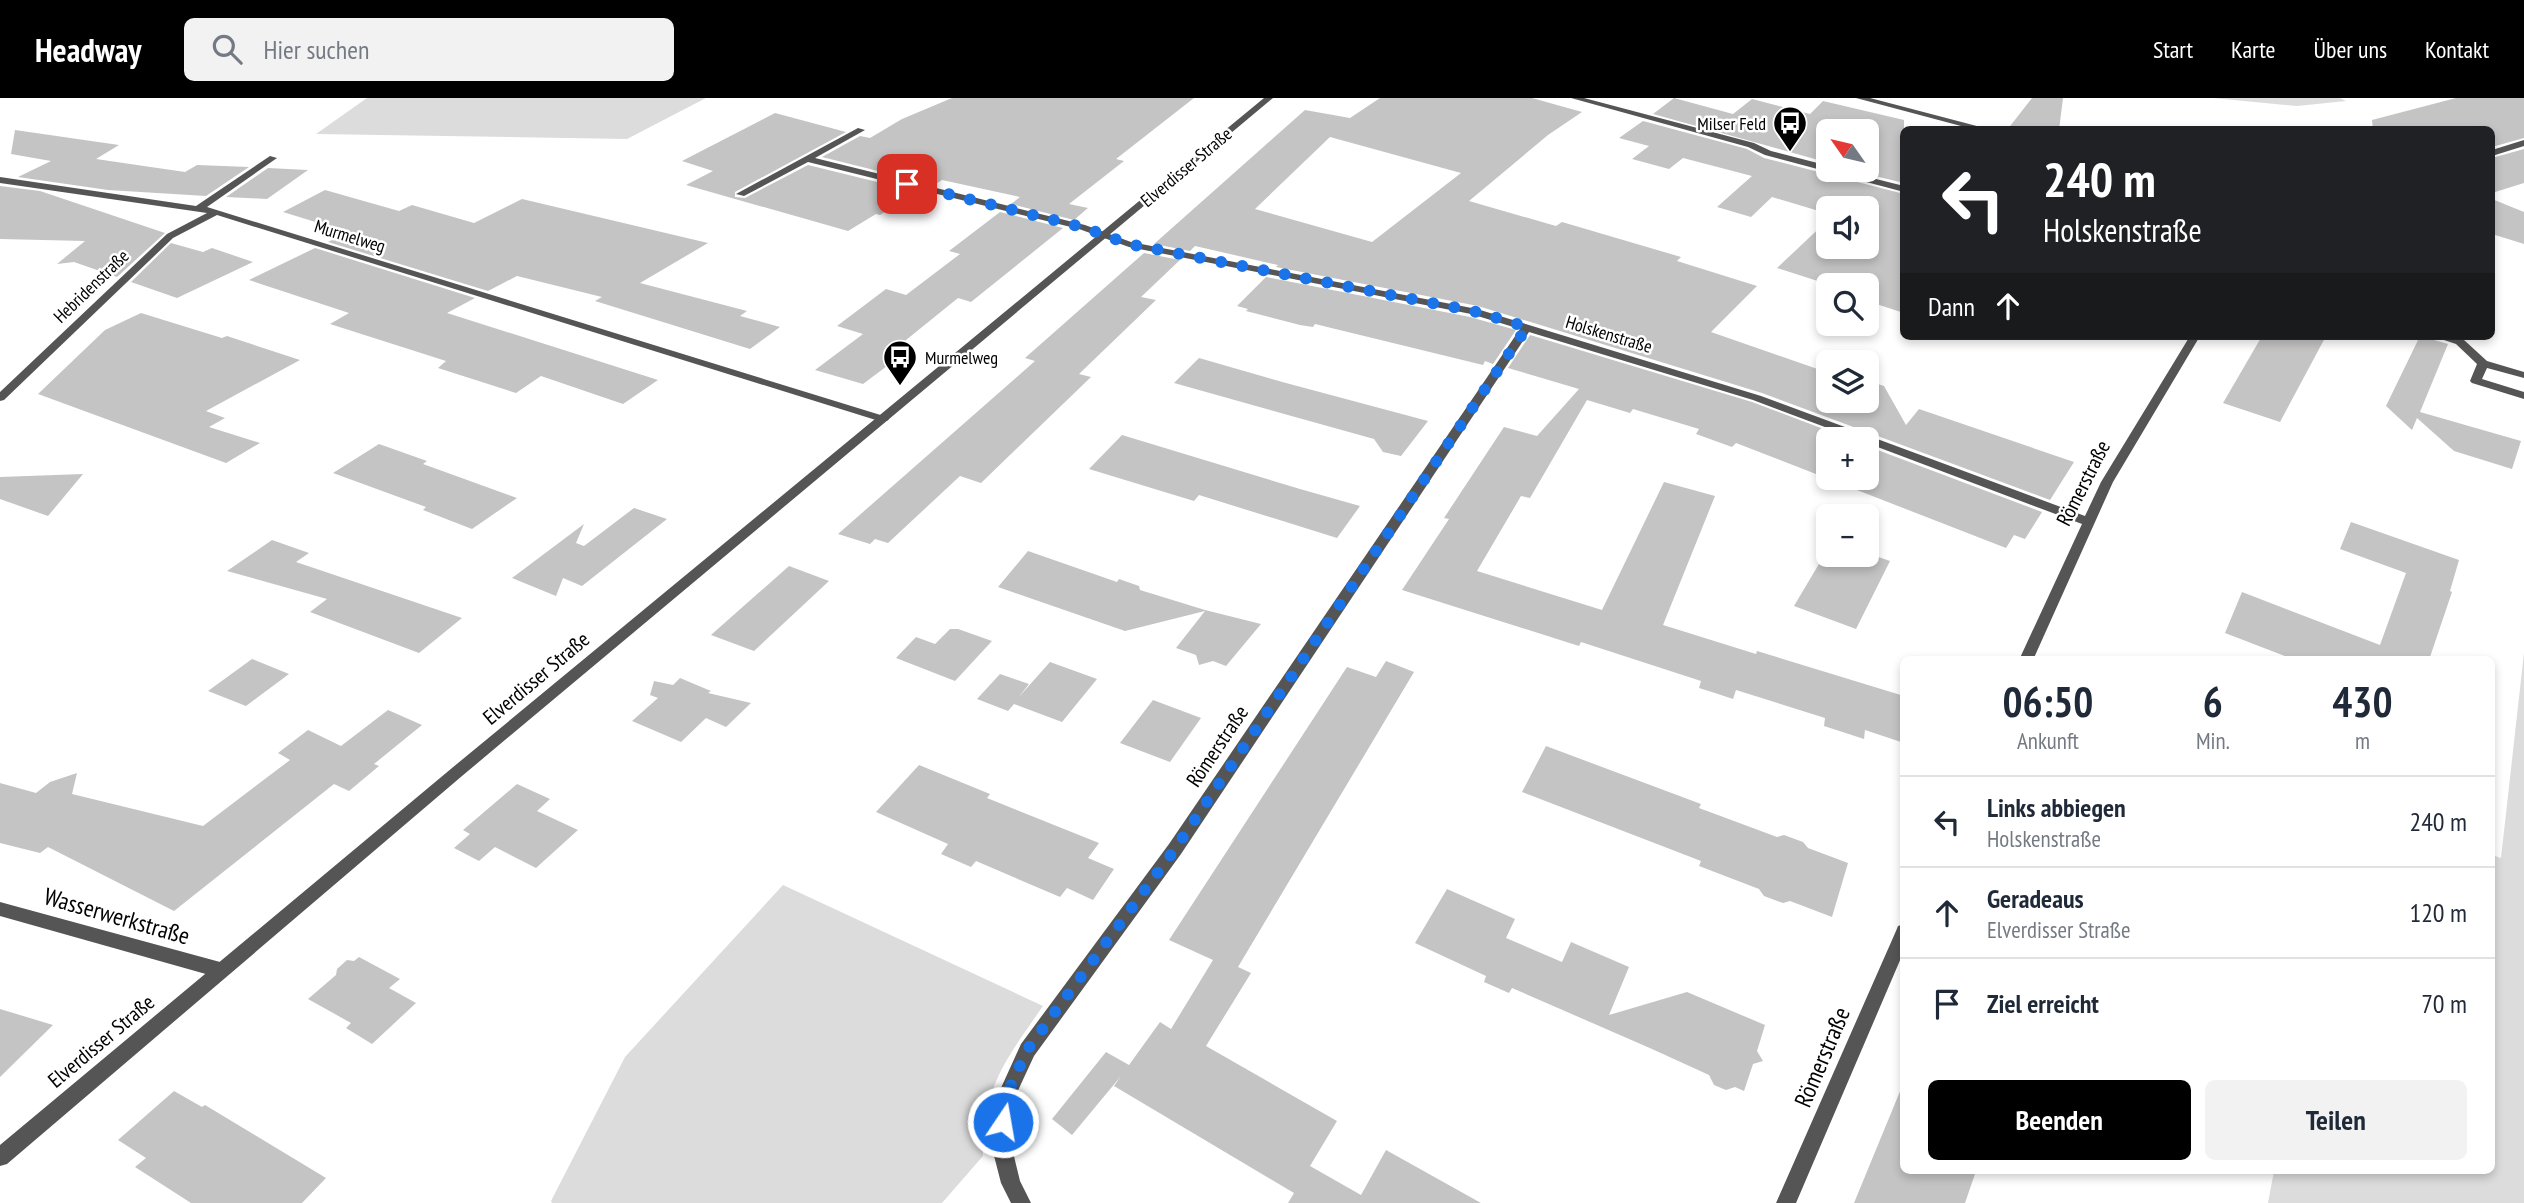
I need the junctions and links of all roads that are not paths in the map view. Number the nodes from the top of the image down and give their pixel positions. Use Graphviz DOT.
graph roads {
  1 [pos="1269,98"];
  2 [pos="1575,98"];
  3 [pos="1860,98"];
  4 [pos="1972,126"];
  5 [pos="861,130"];
  6 [pos="2524,143"];
  7 [pos="2495,152"];
  8 [pos="273,158"];
  9 [pos="807,159"];
  10 [pos="1816,166"];
  11 [pos="0,180"];
  12 [pos="1877,182"];
  13 [pos="1900,188"];
  14 [pos="741,194"];
  15 [pos="198,208"];
  16 [pos="215,212"];
  17 [pos="1104,236"];
  18 [pos="1527,327"];
  19 [pos="2194,340"];
  20 [pos="2452,340"];
  21 [pos="2483,363"];
  22 [pos="2524,375"];
  23 [pos="2524,396"];
  24 [pos="0,398"];
  25 [pos="883,419"];
  26 [pos="2087,520"];
  27 [pos="2028,656"];
  28 [pos="0,909"];
  29 [pos="1900,939"];
  30 [pos="220,971"];
  31 [pos="0,1157"];
  32 [pos="1021,1203"];
  33 [pos="1786,1203"];
  1 -- 17 [label="street, Elverdisser Straße"];
  2 -- 10 [label="street"];
  3 -- 4 [label="street"];
  5 -- 9 [label="street"];
  6 -- 7 [label="street"];
  8 -- 15 [label="street"];
  9 -- 14 [label="street"];
  9 -- 17 [label="street"];
  11 -- 15 [label="street, Murmelweg"];
  12 -- 13 [label="street"];
  15 -- 16 [label="street, Murmelweg"];
  16 -- 24 [label="street, Hebridenstraße"];
  16 -- 25 [label="street, Murmelweg"];
  17 -- 18 [label="street, Holskenstraße"];
  17 -- 25 [label="street, Elverdisser Straße"];
  18 -- 26 [label="street, Holskenstraße"];
  18 -- 32 [label="street, Römerstraße"];
  19 -- 26 [label="street, Römerstraße"];
  20 -- 21 [label="street"];
  21 -- 22 [label="street"];
  21 -- 23 [label="street"];
  25 -- 30 [label="street, Elverdisser Straße"];
  26 -- 27 [label="street, Römerstraße"];
  28 -- 30 [label="street, Wasserwerkstraße"];
  29 -- 33 [label="street, Römerstraße"];
  30 -- 31 [label="street, Elverdisser Straße"];
}
